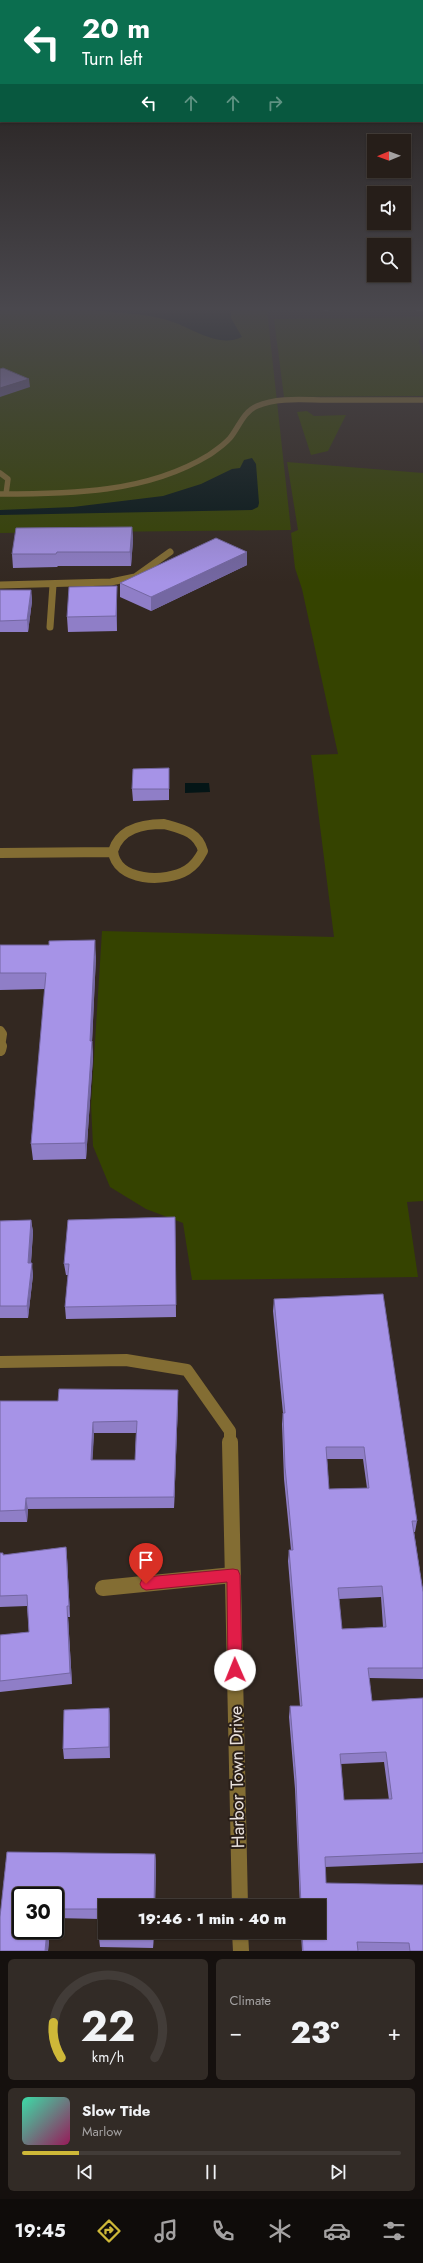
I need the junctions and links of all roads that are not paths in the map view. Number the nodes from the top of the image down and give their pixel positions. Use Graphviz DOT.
graph roads {
  1 [pos="292,401"];
  2 [pos="0,473"];
  3 [pos="3,494"];
  4 [pos="170,552"];
  5 [pos="0,585"];
  6 [pos="53,585"];
  7 [pos="50,628"];
  8 [pos="112,852"];
  9 [pos="0,853"];
  10 [pos="0,1031"];
  11 [pos="0,1050"];
  12 [pos="0,1362"];
  13 [pos="233,1575"];
  14 [pos="103,1588"];
  15 [pos="240,1899"];
  16 [pos="240,1939"];
  17 [pos="241,1951"];
  1 -- 3 [label="street"];
  2 -- 3 [label="street"];
  4 -- 6 [label="street"];
  5 -- 6 [label="street"];
  6 -- 7 [label="street"];
  8 -- 8 [label="street"];
  8 -- 9 [label="street"];
  10 -- 11 [label="street"];
  12 -- 13 [label="street, Harbor Town Drive"];
  13 -- 14 [label="street"];
  13 -- 15 [label="street, Harbor Town Drive"];
  16 -- 17 [label="street"];
}
